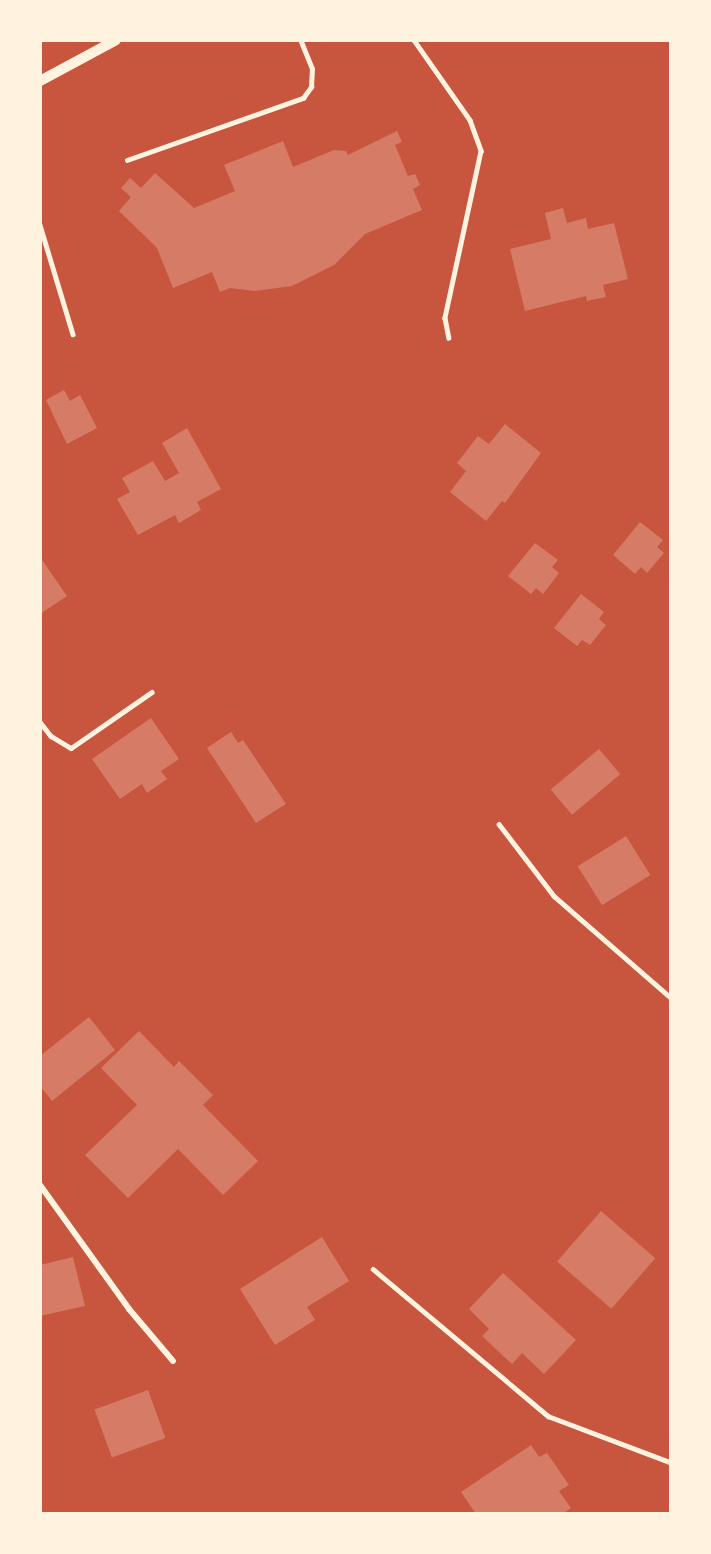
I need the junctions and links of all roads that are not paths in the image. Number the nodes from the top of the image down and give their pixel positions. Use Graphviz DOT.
graph roads {
  1 [pos="116,40"];
  2 [pos="300,40"];
  3 [pos="414,40"];
  4 [pos="40,81"];
  5 [pos="127,160"];
  6 [pos="40,225"];
  7 [pos="73,334"];
  8 [pos="449,338"];
  9 [pos="152,692"];
  10 [pos="40,722"];
  11 [pos="499,824"];
  12 [pos="670,997"];
  13 [pos="40,1185"];
  14 [pos="373,1269"];
  15 [pos="173,1361"];
  16 [pos="670,1462"];
  1 -- 4 [label="street"];
  2 -- 5 [label="lane"];
  3 -- 8 [label="lane"];
  6 -- 7 [label="lane"];
  9 -- 10 [label="lane"];
  11 -- 12 [label="lane"];
  13 -- 15 [label="street"];
  14 -- 16 [label="lane"];
}
